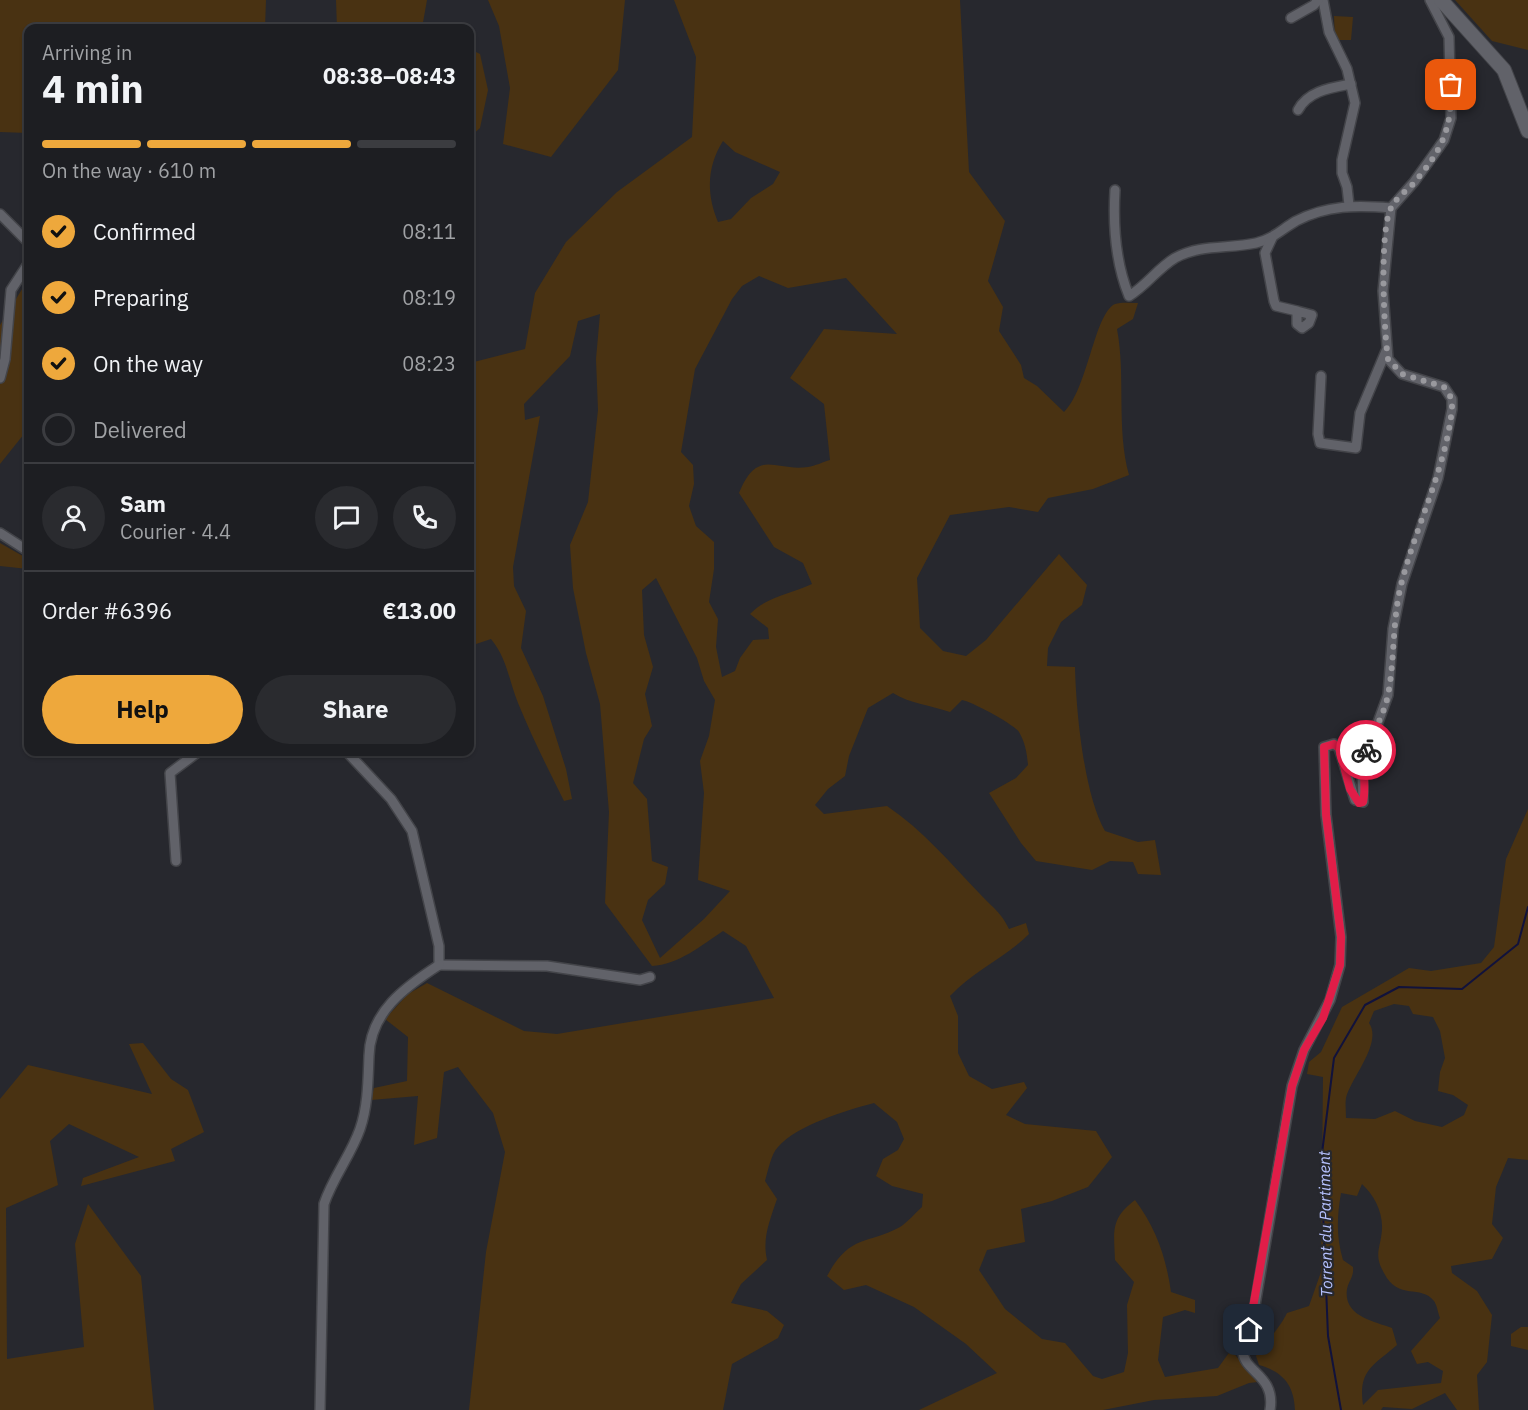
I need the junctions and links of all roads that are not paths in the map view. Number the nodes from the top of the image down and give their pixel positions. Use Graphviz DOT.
graph roads {
  1 [pos="1318,0"];
  2 [pos="1323,0"];
  3 [pos="1430,0"];
  4 [pos="1441,0"];
  5 [pos="1292,18"];
  6 [pos="1351,84"];
  7 [pos="1298,110"];
  8 [pos="1528,131"];
  9 [pos="1115,190"];
  10 [pos="1349,205"];
  11 [pos="1390,208"];
  12 [pos="0,214"];
  13 [pos="24,238"];
  14 [pos="1272,238"];
  15 [pos="24,270"];
  16 [pos="1297,311"];
  17 [pos="1386,349"];
  18 [pos="1322,376"];
  19 [pos="0,378"];
  20 [pos="0,533"];
  21 [pos="24,548"];
  22 [pos="193,756"];
  23 [pos="351,756"];
  24 [pos="176,861"];
  25 [pos="439,965"];
  26 [pos="650,977"];
  27 [pos="320,1410"];
  28 [pos="1270,1410"];
  1 -- 5 [label="street"];
  2 -- 6 [label="street"];
  3 -- 11 [label="street"];
  4 -- 8 [label="street"];
  6 -- 7 [label="street"];
  6 -- 10 [label="street"];
  9 -- 14 [label="street"];
  10 -- 11 [label="street"];
  10 -- 14 [label="street"];
  11 -- 17 [label="street"];
  12 -- 13 [label="street"];
  14 -- 16 [label="street"];
  15 -- 19 [label="street"];
  17 -- 18 [label="street"];
  17 -- 28 [label="street"];
  20 -- 21 [label="street"];
  22 -- 24 [label="street"];
  23 -- 25 [label="street"];
  25 -- 26 [label="street"];
  25 -- 27 [label="street"];
}
